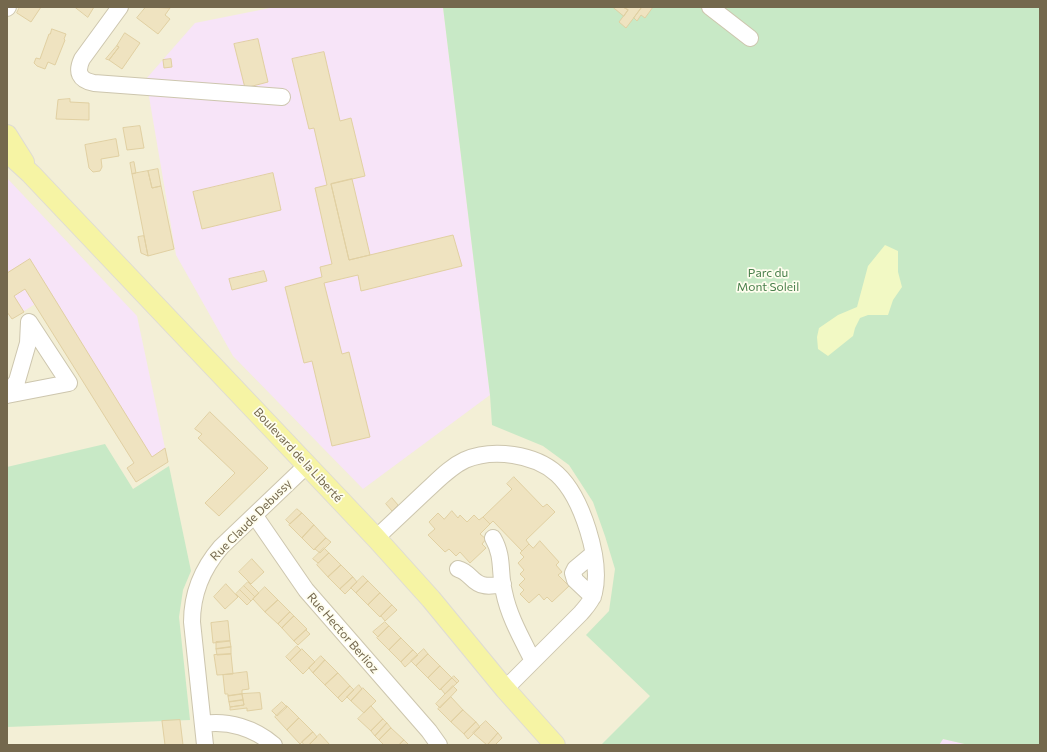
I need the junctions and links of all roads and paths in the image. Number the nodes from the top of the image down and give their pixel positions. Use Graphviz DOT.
graph roads {
  1 [pos="120,7"];
  2 [pos="710,7"];
  3 [pos="750,38"];
  4 [pos="282,97"];
  5 [pos="7,135"];
  6 [pos="10,149"];
  7 [pos="7,395"];
  8 [pos="307,465"];
  9 [pos="255,516"];
  10 [pos="376,538"];
  11 [pos="493,538"];
  12 [pos="593,554"];
  13 [pos="458,569"];
  14 [pos="503,584"];
  15 [pos="593,597"];
  16 [pos="533,661"];
  17 [pos="505,689"];
  18 [pos="203,724"];
  19 [pos="205,745"];
  20 [pos="274,745"];
  21 [pos="439,745"];
  22 [pos="555,745"];
  1 -- 4 [label="street"];
  2 -- 3 [label="street"];
  5 -- 6 [label="main road, Boulevard de la Liberté"];
  6 -- 8 [label="main road, Boulevard de la Liberté"];
  7 -- 7 [label="street"];
  8 -- 9 [label="street, Rue Claude Debussy"];
  8 -- 10 [label="main road, Boulevard de la Liberté"];
  9 -- 18 [label="street, Rue Claude Debussy"];
  9 -- 21 [label="street, Rue Hector Berlioz"];
  10 -- 12 [label="street"];
  10 -- 17 [label="main road, Boulevard de la Liberté"];
  11 -- 14 [label="street"];
  12 -- 15 [label="street"];
  12 -- 15 [label="street"];
  13 -- 14 [label="street"];
  14 -- 16 [label="street"];
  15 -- 16 [label="street"];
  16 -- 17 [label="street"];
  17 -- 22 [label="main road, Boulevard de la Liberté"];
  18 -- 19 [label="street, Rue Claude Debussy"];
  18 -- 20 [label="street"];
}
